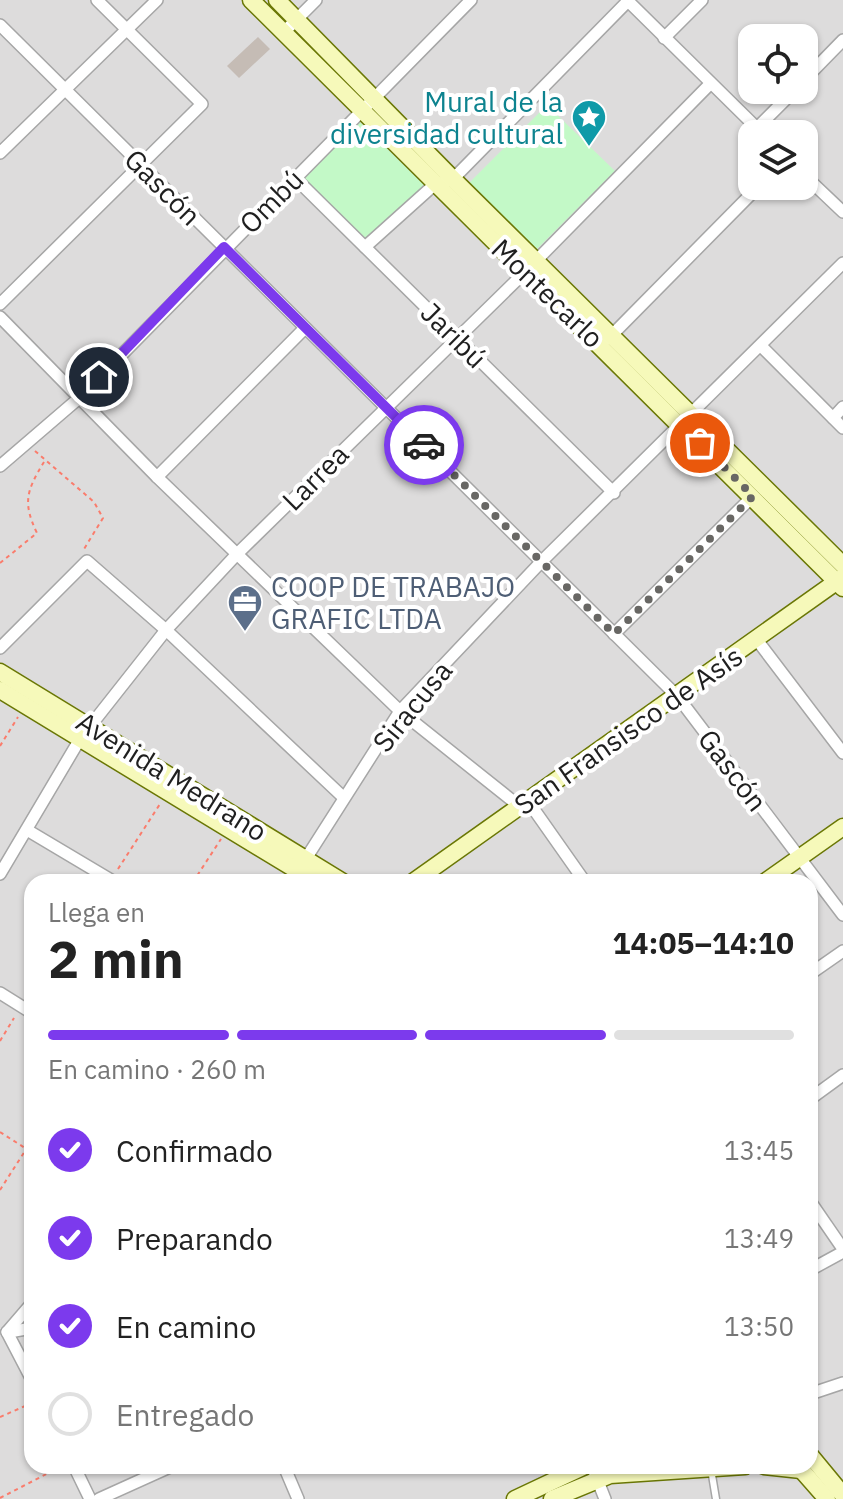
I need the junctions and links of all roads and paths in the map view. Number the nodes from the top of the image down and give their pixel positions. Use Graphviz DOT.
graph roads {
  1 [pos="97,0"];
  2 [pos="157,0"];
  3 [pos="251,0"];
  4 [pos="277,0"];
  5 [pos="316,0"];
  6 [pos="471,0"];
  7 [pos="702,0"];
  8 [pos="627,1"];
  9 [pos="297,19"];
  10 [pos="0,25"];
  11 [pos="126,30"];
  12 [pos="284,32"];
  13 [pos="664,38"];
  14 [pos="843,40"];
  15 [pos="818,66"];
  16 [pos="710,84"];
  17 [pos="64,89"];
  18 [pos="374,97"];
  19 [pos="783,104"];
  20 [pos="360,111"];
  21 [pos="748,120"];
  22 [pos="769,120"];
  23 [pos="0,153"];
  24 [pos="141,165"];
  25 [pos="294,177"];
  26 [pos="453,179"];
  27 [pos="434,185"];
  28 [pos="818,188"];
  29 [pos="745,200"];
  30 [pos="843,212"];
  31 [pos="224,247"];
  32 [pos="365,247"];
  33 [pos="843,263"];
  34 [pos="531,266"];
  35 [pos="0,304"];
  36 [pos="0,317"];
  37 [pos="305,328"];
  38 [pos="458,339"];
  39 [pos="608,340"];
  40 [pos="761,346"];
  41 [pos="78,399"];
  42 [pos="843,407"];
  43 [pos="386,408"];
  44 [pos="833,418"];
  45 [pos="688,419"];
  46 [pos="843,428"];
  47 [pos="28,442"];
  48 [pos="44,462"];
  49 [pos="0,466"];
  50 [pos="157,477"];
  51 [pos="614,493"];
  52 [pos="753,496"];
  53 [pos="237,554"];
  54 [pos="87,561"];
  55 [pos="542,561"];
  56 [pos="0,563"];
  57 [pos="843,565"];
  58 [pos="841,582"];
  59 [pos="166,630"];
  60 [pos="614,634"];
  61 [pos="757,640"];
  62 [pos="0,648"];
  63 [pos="0,672"];
  64 [pos="0,690"];
  65 [pos="678,697"];
  66 [pos="25,706"];
  67 [pos="400,711"];
  68 [pos="90,724"];
  69 [pos="80,739"];
  70 [pos="0,746"];
  71 [pos="843,753"];
  72 [pos="167,792"];
  73 [pos="343,797"];
  74 [pos="523,804"];
  75 [pos="843,827"];
  76 [pos="227,829"];
  77 [pos="27,830"];
  78 [pos="800,857"];
  79 [pos="298,871"];
  80 [pos="0,874"];
  81 [pos="101,874"];
  82 [pos="115,874"];
  83 [pos="198,874"];
  84 [pos="424,874"];
  85 [pos="578,874"];
  86 [pos="776,874"];
  87 [pos="813,874"];
  88 [pos="818,881"];
  89 [pos="843,915"];
  90 [pos="843,951"];
  91 [pos="818,968"];
  92 [pos="0,993"];
  93 [pos="24,1008"];
  94 [pos="842,1079"];
  95 [pos="818,1094"];
  96 [pos="0,1132"];
  97 [pos="24,1147"];
  98 [pos="24,1151"];
  99 [pos="0,1190"];
  100 [pos="818,1213"];
  101 [pos="843,1250"];
  102 [pos="818,1265"];
  103 [pos="24,1312"];
  104 [pos="24,1329"];
  105 [pos="4,1333"];
  106 [pos="24,1367"];
  107 [pos="843,1383"];
  108 [pos="818,1391"];
  109 [pos="24,1406"];
  110 [pos="0,1417"];
  111 [pos="46,1474"];
  112 [pos="78,1474"];
  113 [pos="154,1474"];
  114 [pos="287,1474"];
  115 [pos="568,1474"];
  116 [pos="591,1474"];
  117 [pos="593,1474"];
  118 [pos="712,1474"];
  119 [pos="810,1474"];
  120 [pos="816,1474"];
  121 [pos="843,1495"];
  122 [pos="0,1498"];
  123 [pos="90,1499"];
  124 [pos="99,1499"];
  125 [pos="298,1499"];
  126 [pos="515,1499"];
  127 [pos="552,1499"];
  128 [pos="605,1499"];
  129 [pos="716,1499"];
  130 [pos="827,1499"];
  1 -- 11 [label="street"];
  2 -- 11 [label="street"];
  3 -- 12 [label="main road, Montecarlo"];
  4 -- 9 [label="main road, Montecarlo"];
  5 -- 9 [label="street"];
  6 -- 18 [label="street, Ombú"];
  7 -- 13 [label="street"];
  8 -- 13 [label="street"];
  8 -- 26 [label="street"];
  9 -- 12 [label="street"];
  9 -- 18 [label="main road, Montecarlo"];
  10 -- 17 [label="street, Gascón"];
  11 -- 17 [label="street"];
  11 -- 24 [label="street"];
  12 -- 20 [label="main road, Montecarlo"];
  13 -- 16 [label="street"];
  14 -- 15 [label="street"];
  16 -- 21 [label="street"];
  16 -- 34 [label="street, Larrea"];
  17 -- 23 [label="street"];
  17 -- 24 [label="street, Gascón"];
  18 -- 20 [label="street, Ombú"];
  18 -- 26 [label="main road, Montecarlo"];
  19 -- 22 [label="street"];
  20 -- 25 [label="street, Ombú"];
  20 -- 27 [label="main road, Montecarlo"];
  24 -- 31 [label="street, Gascón"];
  24 -- 35 [label="street"];
  25 -- 31 [label="street, Ombú"];
  25 -- 32 [label="street, Jaribú"];
  26 -- 27 [label="street"];
  26 -- 34 [label="main road, Montecarlo"];
  27 -- 32 [label="street"];
  27 -- 34 [label="main road, Montecarlo"];
  28 -- 30 [label="street"];
  29 -- 39 [label="street"];
  31 -- 37 [label="street, Gascón"];
  31 -- 41 [label="street, Ombú"];
  32 -- 38 [label="street, Jaribú"];
  33 -- 40 [label="street, Siracusa"];
  34 -- 38 [label="street, Larrea"];
  34 -- 39 [label="main road, Montecarlo"];
  36 -- 41 [label="street"];
  37 -- 43 [label="street, Gascón"];
  37 -- 50 [label="street"];
  38 -- 43 [label="street, Larrea"];
  38 -- 51 [label="street, Jaribú"];
  39 -- 45 [label="main road, Montecarlo"];
  40 -- 44 [label="street"];
  40 -- 45 [label="street, Siracusa"];
  41 -- 47 [label="street, Ombú"];
  41 -- 50 [label="street"];
  42 -- 44 [label="street"];
  43 -- 53 [label="street, Larrea"];
  43 -- 55 [label="street, Gascón"];
  44 -- 46 [label="street"];
  45 -- 51 [label="street, Siracusa"];
  45 -- 52 [label="main road, Montecarlo"];
  45 -- 57 [label="main road, Montecarlo"];
  47 -- 48 [label="path"];
  47 -- 49 [label="street, Ombú"];
  48 -- 54 [label="path"];
  48 -- 56 [label="path"];
  50 -- 53 [label="street"];
  51 -- 55 [label="street, Siracusa"];
  52 -- 58 [label="main road, Montecarlo"];
  52 -- 60 [label="street"];
  53 -- 59 [label="street, Larrea"];
  53 -- 67 [label="street"];
  54 -- 59 [label="street"];
  54 -- 62 [label="street"];
  55 -- 60 [label="street, Gascón"];
  55 -- 67 [label="street, Siracusa"];
  58 -- 61 [label="main road, San Fransisco de Asís"];
  59 -- 68 [label="street, Larrea"];
  59 -- 73 [label="street"];
  60 -- 65 [label="street, Gascón"];
  61 -- 65 [label="main road, San Fransisco de Asís"];
  61 -- 71 [label="street"];
  63 -- 68 [label="main road, Avenida Medrano"];
  64 -- 66 [label="main road, Avenida Medrano"];
  65 -- 74 [label="main road, San Fransisco de Asís"];
  65 -- 78 [label="street, Gascón"];
  66 -- 69 [label="main road, Avenida Medrano"];
  66 -- 70 [label="path"];
  67 -- 73 [label="street, Siracusa"];
  67 -- 74 [label="street"];
  68 -- 69 [label="street, Larrea"];
  68 -- 79 [label="main road, Avenida Medrano"];
  69 -- 72 [label="main road, Avenida Medrano"];
  69 -- 77 [label="street, Larrea"];
  72 -- 76 [label="main road, Avenida Medrano"];
  72 -- 82 [label="path"];
  73 -- 79 [label="street, Siracusa"];
  74 -- 84 [label="main road, San Fransisco de Asís"];
  74 -- 85 [label="street"];
  75 -- 78 [label="main road"];
  76 -- 79 [label="main road, Avenida Medrano"];
  76 -- 83 [label="path"];
  77 -- 80 [label="street, Larrea"];
  77 -- 81 [label="street"];
  78 -- 86 [label="main road"];
  78 -- 87 [label="street, Gascón"];
  88 -- 89 [label="street, Gascón"];
  90 -- 91 [label="street"];
  92 -- 93 [label="street"];
  94 -- 95 [label="street"];
  96 -- 97 [label="path"];
  98 -- 99 [label="path"];
  100 -- 101 [label="street"];
  101 -- 102 [label="street"];
  103 -- 105 [label="street"];
  104 -- 105 [label="street"];
  105 -- 106 [label="street"];
  107 -- 108 [label="street"];
  109 -- 110 [label="path"];
  111 -- 122 [label="path"];
  112 -- 123 [label="street"];
  113 -- 124 [label="street"];
  114 -- 125 [label="street"];
  115 -- 126 [label="main road"];
  116 -- 127 [label="main road"];
  117 -- 128 [label="street"];
  118 -- 129 [label="lane"];
  119 -- 130 [label="main road"];
  120 -- 121 [label="main road"];
}
